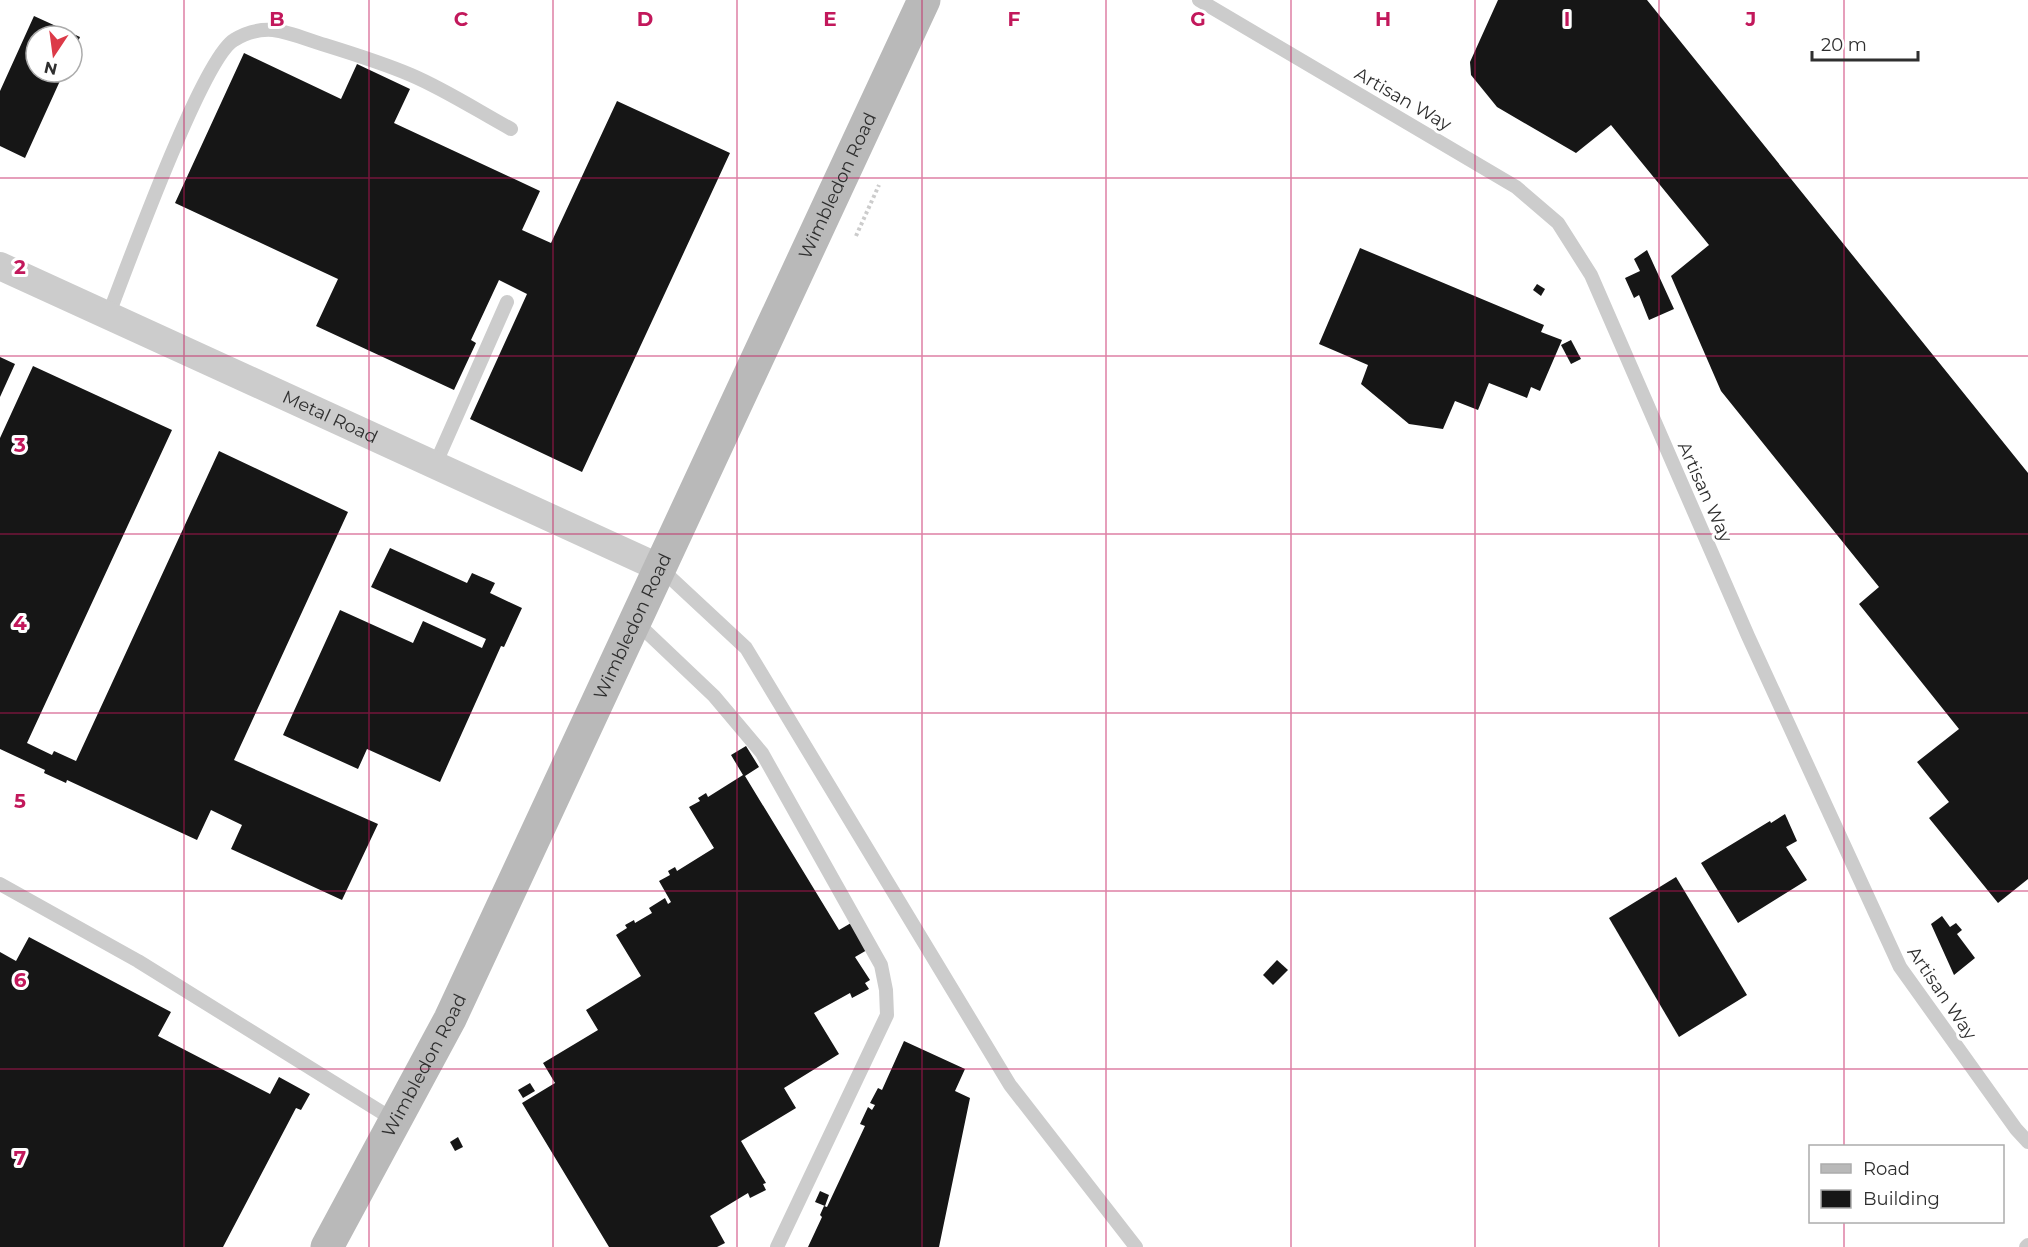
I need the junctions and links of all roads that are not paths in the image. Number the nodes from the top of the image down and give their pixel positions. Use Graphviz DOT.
graph roads {
  1 [pos="924,0"];
  2 [pos="1199,0"];
  3 [pos="511,129"];
  4 [pos="0,266"];
  5 [pos="507,302"];
  6 [pos="108,316"];
  7 [pos="435,465"];
  8 [pos="660,568"];
  9 [pos="635,621"];
  10 [pos="0,884"];
  11 [pos="394,1120"];
  12 [pos="2028,1142"];
  13 [pos="327,1247"];
  14 [pos="777,1247"];
  15 [pos="1136,1247"];
  1 -- 8 [label="main road, Wimbledon Road"];
  2 -- 12 [label="lane, Artisan Way"];
  3 -- 6 [label="lane"];
  4 -- 6 [label="street, Metal Road"];
  5 -- 7 [label="lane"];
  6 -- 7 [label="street, Metal Road"];
  7 -- 8 [label="street, Metal Road"];
  8 -- 9 [label="main road, Wimbledon Road"];
  8 -- 15 [label="lane"];
  9 -- 11 [label="main road, Wimbledon Road"];
  9 -- 14 [label="lane"];
  10 -- 11 [label="lane"];
  11 -- 13 [label="main road, Wimbledon Road"];
}
